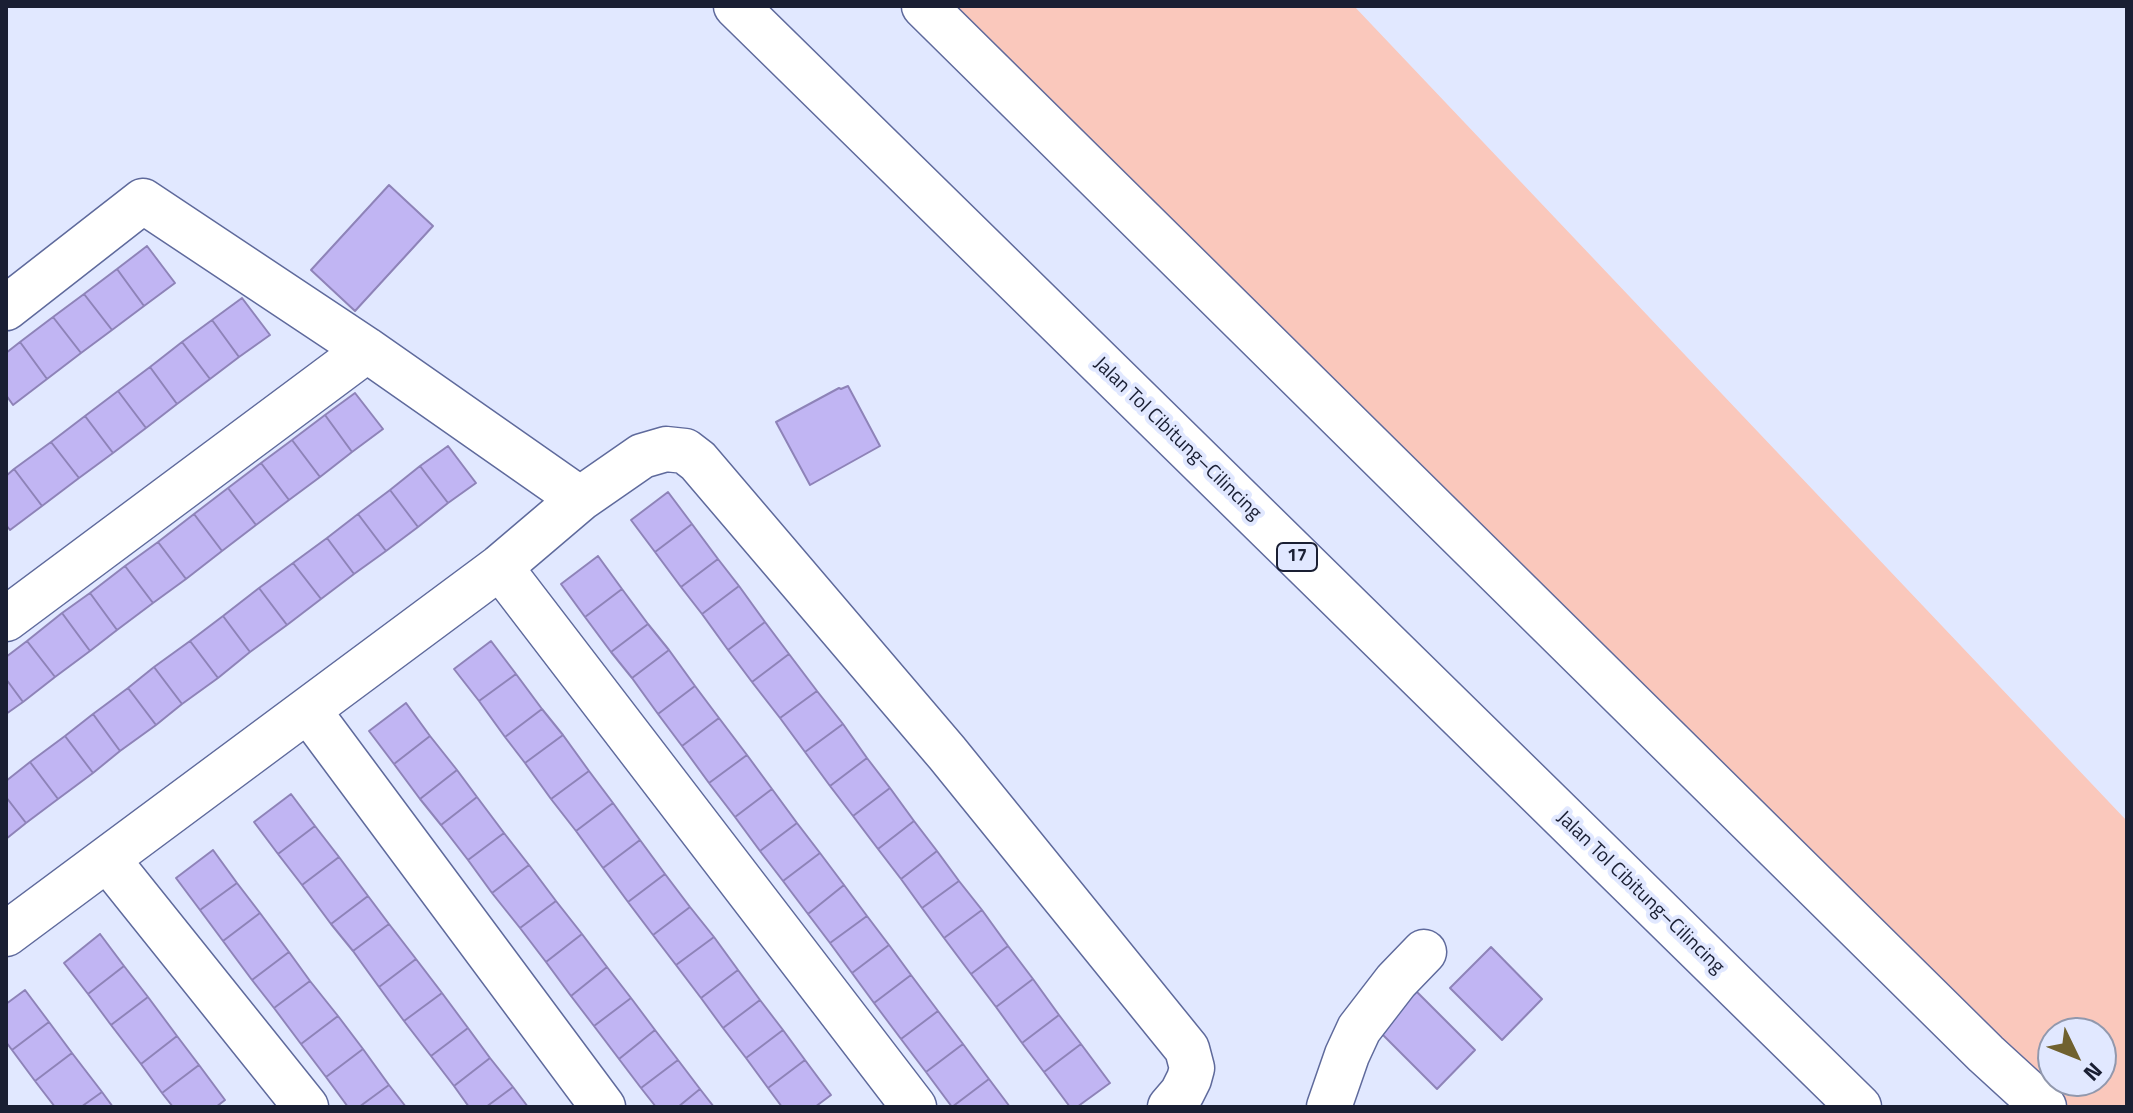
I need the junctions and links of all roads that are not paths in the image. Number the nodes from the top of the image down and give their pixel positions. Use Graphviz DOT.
graph roads {
  1 [pos="736,6"];
  2 [pos="924,6"];
  3 [pos="6,308"];
  4 [pos="367,350"];
  5 [pos="580,499"];
  6 [pos="500,567"];
  7 [pos="6,619"];
  8 [pos="308,710"];
  9 [pos="108,860"];
  10 [pos="6,934"];
  11 [pos="1424,952"];
  12 [pos="306,1107"];
  13 [pos="603,1107"];
  14 [pos="914,1107"];
  15 [pos="1170,1107"];
  16 [pos="1329,1107"];
  17 [pos="1859,1107"];
  18 [pos="2044,1107"];
  1 -- 17 [label="main road, Jalan Tol Cibitung–Cilincing / 17"];
  2 -- 18 [label="main road"];
  3 -- 4 [label="main road"];
  4 -- 5 [label="main road"];
  4 -- 7 [label="main road"];
  5 -- 6 [label="main road"];
  5 -- 15 [label="main road"];
  6 -- 8 [label="main road"];
  6 -- 14 [label="main road"];
  8 -- 9 [label="main road"];
  8 -- 13 [label="main road"];
  9 -- 10 [label="main road"];
  9 -- 12 [label="main road"];
  11 -- 16 [label="main road"];
}
